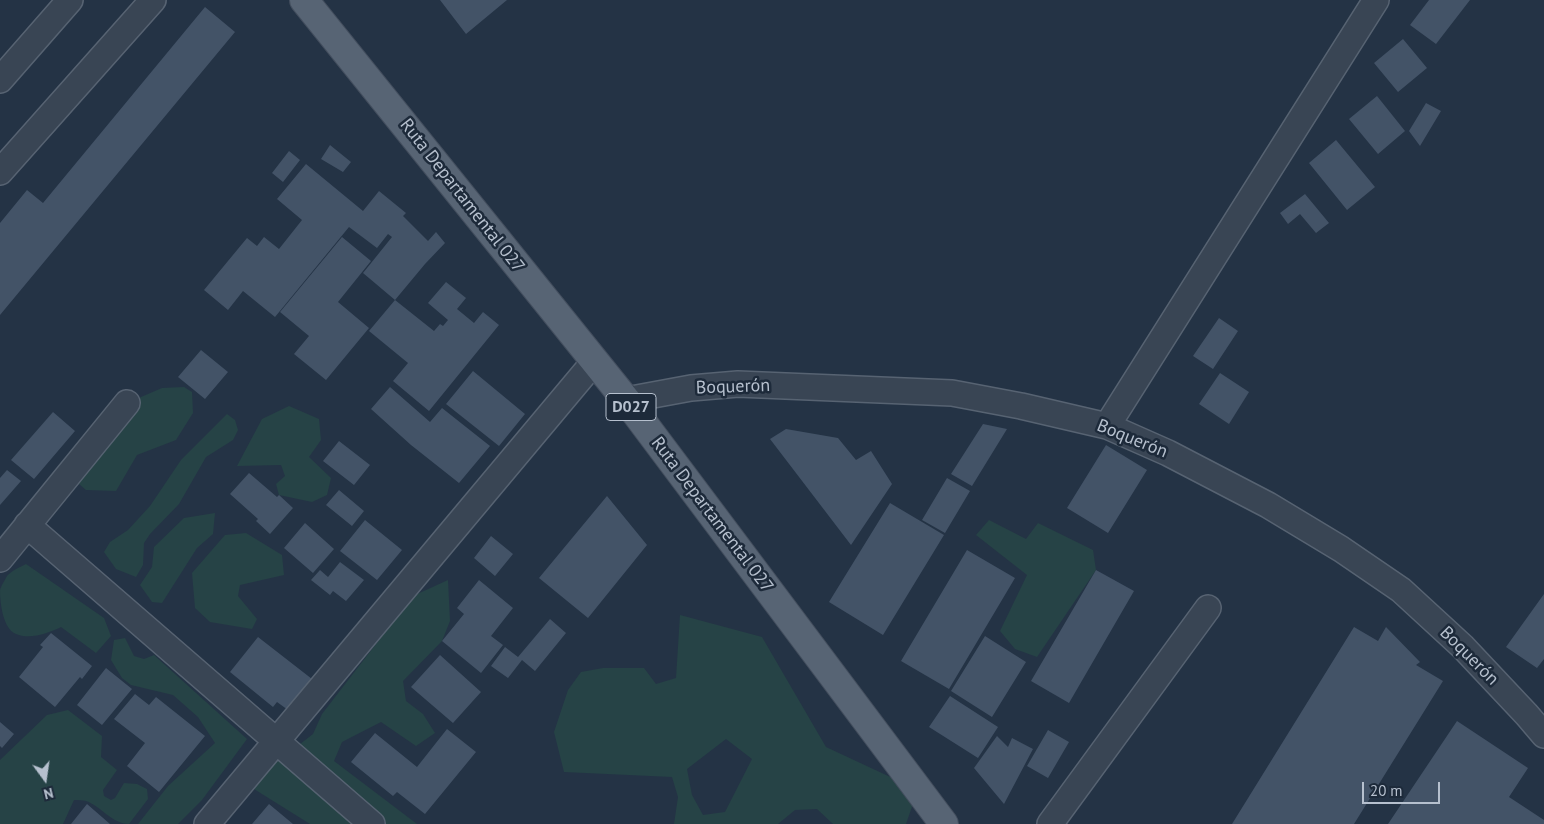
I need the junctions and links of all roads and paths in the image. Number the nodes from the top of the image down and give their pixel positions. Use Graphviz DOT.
graph roads {
  1 [pos="70,0"];
  2 [pos="153,0"];
  3 [pos="304,0"];
  4 [pos="1376,0"];
  5 [pos="0,80"];
  6 [pos="4,160"];
  7 [pos="594,362"];
  8 [pos="626,400"];
  9 [pos="127,403"];
  10 [pos="1107,426"];
  11 [pos="27,525"];
  12 [pos="0,558"];
  13 [pos="1208,608"];
  14 [pos="1544,735"];
  15 [pos="276,742"];
  16 [pos="206,824"];
  17 [pos="372,824"];
  18 [pos="944,824"];
  19 [pos="1050,824"];
  1 -- 5 [label="street"];
  2 -- 6 [label="street"];
  3 -- 7 [label="main road, Ruta Departamental 027 / D027"];
  4 -- 10 [label="street"];
  7 -- 8 [label="main road, Ruta Departamental 027 / D027"];
  7 -- 15 [label="street"];
  8 -- 10 [label="street, Boquerón"];
  8 -- 18 [label="main road, Ruta Departamental 027 / D027"];
  9 -- 11 [label="street"];
  10 -- 14 [label="street, Boquerón"];
  11 -- 12 [label="street"];
  11 -- 15 [label="street"];
  13 -- 19 [label="street"];
  15 -- 16 [label="street"];
  15 -- 17 [label="street"];
}
